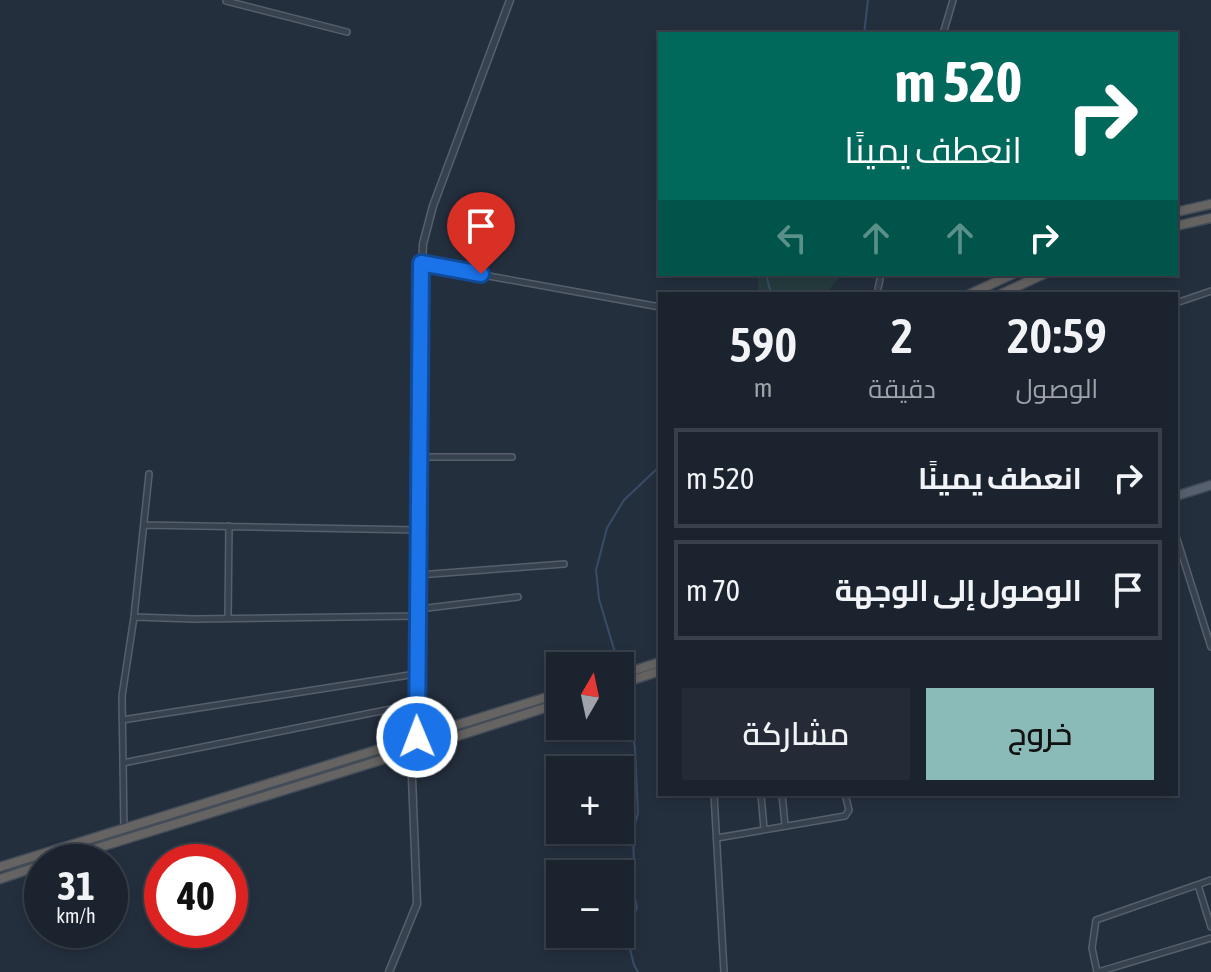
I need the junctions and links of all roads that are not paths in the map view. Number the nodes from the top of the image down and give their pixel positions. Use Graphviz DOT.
graph roads {
  1 [pos="226,0"];
  2 [pos="510,0"];
  3 [pos="953,0"];
  4 [pos="347,32"];
  5 [pos="944,32"];
  6 [pos="1211,204"];
  7 [pos="1178,212"];
  8 [pos="1211,218"];
  9 [pos="1178,226"];
  10 [pos="421,263"];
  11 [pos="1009,276"];
  12 [pos="1040,276"];
  13 [pos="1211,291"];
  14 [pos="974,292"];
  15 [pos="1005,292"];
  16 [pos="1178,302"];
  17 [pos="658,307"];
  18 [pos="419,457"];
  19 [pos="512,457"];
  20 [pos="149,474"];
  21 [pos="1211,485"];
  22 [pos="1178,495"];
  23 [pos="144,525"];
  24 [pos="229,526"];
  25 [pos="418,530"];
  26 [pos="1178,542"];
  27 [pos="564,564"];
  28 [pos="419,575"];
  29 [pos="518,597"];
  30 [pos="418,613"];
  31 [pos="134,617"];
  32 [pos="228,618"];
  33 [pos="1211,647"];
  34 [pos="658,663"];
  35 [pos="658,671"];
  36 [pos="634,673"];
  37 [pos="416,674"];
  38 [pos="634,675"];
  39 [pos="546,697"];
  40 [pos="416,704"];
  41 [pos="546,708"];
  42 [pos="122,720"];
  43 [pos="417,737"];
  44 [pos="411,752"];
  45 [pos="123,763"];
  46 [pos="714,796"];
  47 [pos="761,796"];
  48 [pos="782,796"];
  49 [pos="846,796"];
  50 [pos="785,825"];
  51 [pos="764,829"];
  52 [pos="124,830"];
  53 [pos="717,838"];
  54 [pos="109,844"];
  55 [pos="0,867"];
  56 [pos="24,871"];
  57 [pos="0,879"];
  58 [pos="1211,880"];
  59 [pos="1198,885"];
  60 [pos="1211,927"];
  61 [pos="1211,938"];
  62 [pos="389,972"];
  63 [pos="724,972"];
  64 [pos="1098,972"];
  1 -- 4 [label="street"];
  2 -- 10 [label="street"];
  3 -- 5 [label="street"];
  6 -- 7 [label="highway"];
  8 -- 9 [label="highway"];
  10 -- 17 [label="street"];
  10 -- 18 [label="street"];
  11 -- 14 [label="highway"];
  12 -- 15 [label="highway"];
  13 -- 16 [label="street"];
  18 -- 19 [label="street"];
  18 -- 25 [label="street"];
  20 -- 23 [label="street"];
  21 -- 22 [label="main road"];
  23 -- 24 [label="street"];
  23 -- 31 [label="street"];
  24 -- 25 [label="street"];
  24 -- 32 [label="street"];
  25 -- 28 [label="street"];
  26 -- 33 [label="street"];
  27 -- 28 [label="street"];
  28 -- 30 [label="street"];
  29 -- 30 [label="street"];
  30 -- 32 [label="street"];
  30 -- 37 [label="street"];
  31 -- 32 [label="street"];
  31 -- 42 [label="street"];
  34 -- 36 [label="highway"];
  35 -- 38 [label="highway"];
  37 -- 40 [label="street"];
  37 -- 42 [label="street"];
  39 -- 43 [label="highway"];
  40 -- 43 [label="street"];
  40 -- 45 [label="street"];
  41 -- 44 [label="highway"];
  42 -- 45 [label="street"];
  43 -- 52 [label="highway"];
  44 -- 54 [label="highway"];
  44 -- 62 [label="street"];
  45 -- 52 [label="street"];
  46 -- 53 [label="street"];
  47 -- 51 [label="street"];
  48 -- 50 [label="street"];
  49 -- 50 [label="street"];
  50 -- 51 [label="street"];
  51 -- 53 [label="street"];
  52 -- 55 [label="highway"];
  53 -- 63 [label="street"];
  56 -- 57 [label="highway"];
  58 -- 59 [label="street"];
  59 -- 60 [label="street"];
  59 -- 64 [label="street"];
  61 -- 64 [label="street"];
}
